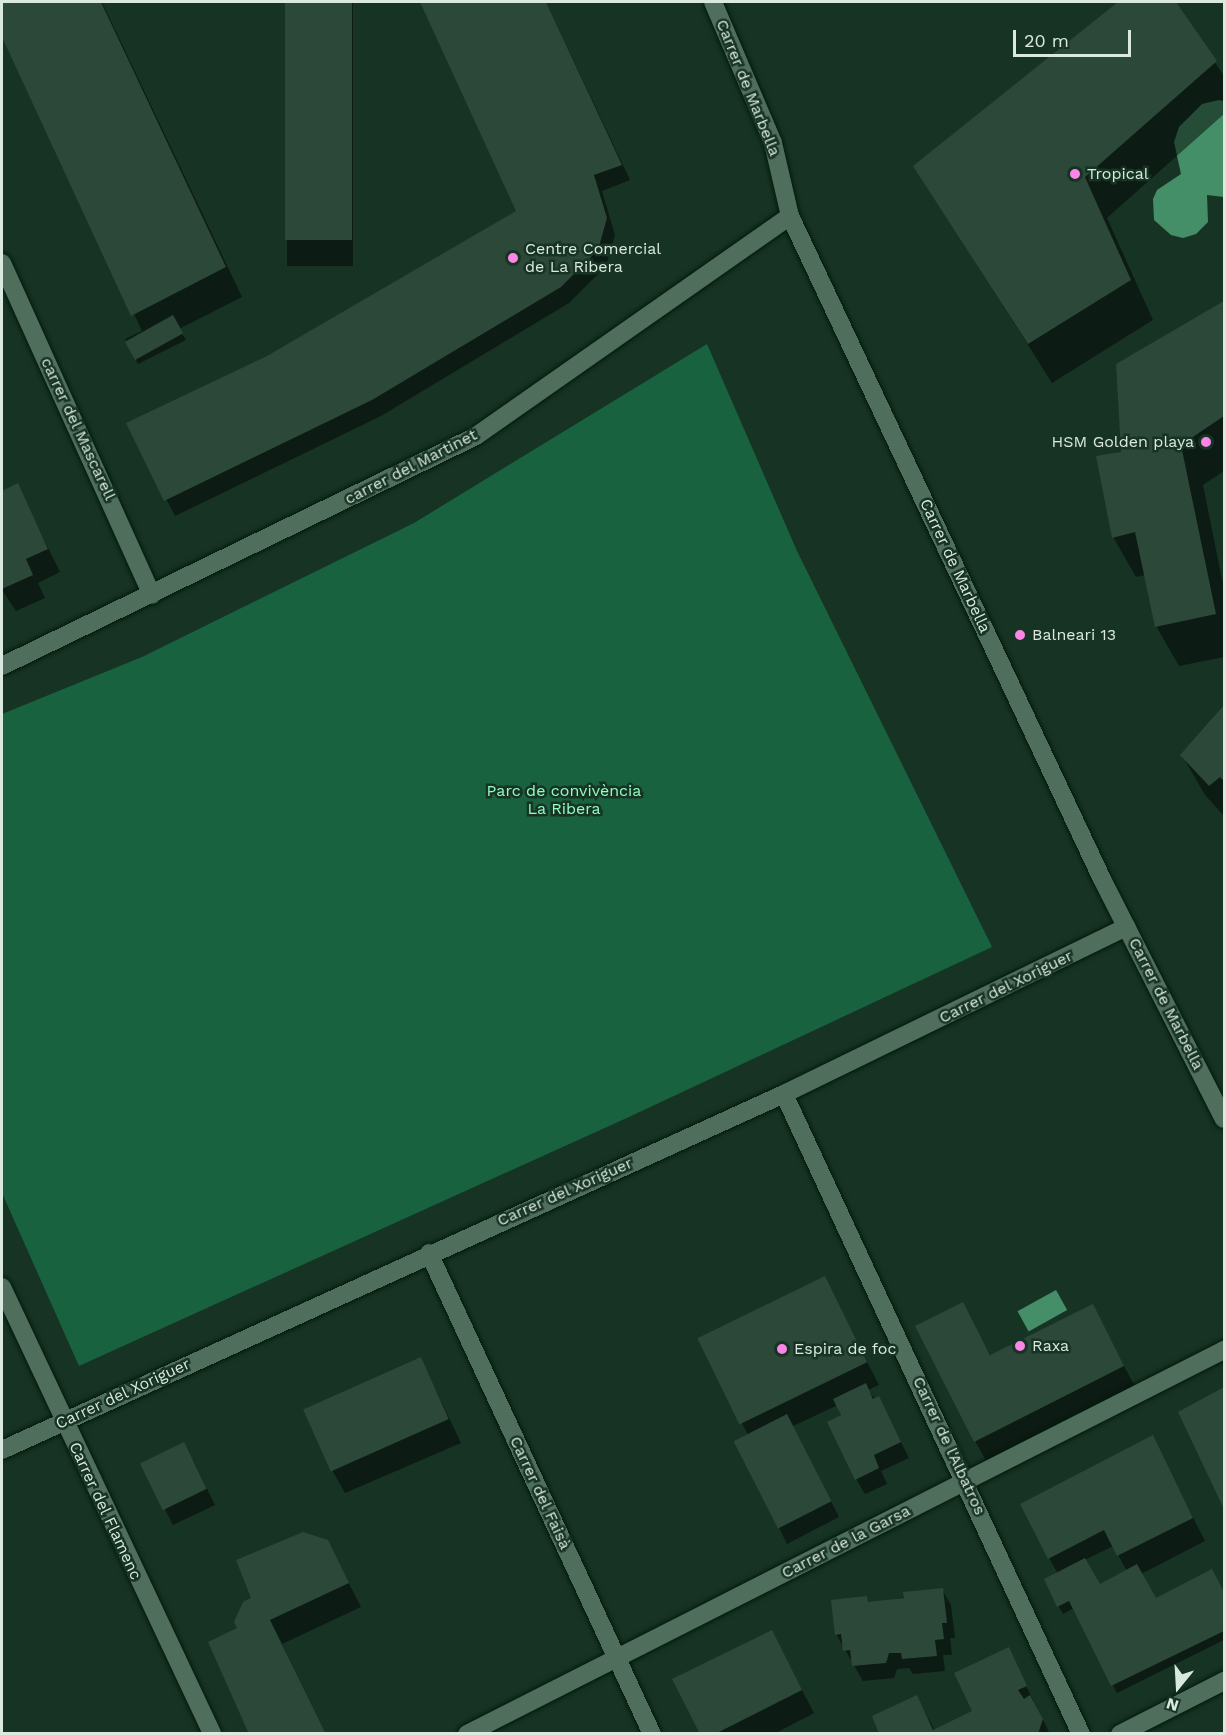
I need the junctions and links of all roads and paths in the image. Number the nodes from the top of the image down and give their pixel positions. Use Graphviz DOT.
graph roads {
  1 [pos="713,2"];
  2 [pos="790,216"];
  3 [pos="2,263"];
  4 [pos="152,595"];
  5 [pos="2,666"];
  6 [pos="1126,927"];
  7 [pos="784,1094"];
  8 [pos="1224,1119"];
  9 [pos="429,1253"];
  10 [pos="2,1287"];
  11 [pos="1224,1350"];
  12 [pos="63,1421"];
  13 [pos="2,1450"];
  14 [pos="965,1482"];
  15 [pos="616,1657"];
  16 [pos="1224,1681"];
  17 [pos="212,1734"];
  18 [pos="467,1734"];
  19 [pos="652,1734"];
  20 [pos="1081,1734"];
  21 [pos="1120,1734"];
  1 -- 2 [label="street, Carrer de Marbella"];
  2 -- 4 [label="street, carrer del Martinet"];
  2 -- 6 [label="street, Carrer de Marbella"];
  3 -- 4 [label="street, carrer del Mascarell"];
  4 -- 5 [label="street, carrer del Martinet"];
  6 -- 7 [label="street, Carrer del Xoriguer"];
  6 -- 8 [label="street, Carrer de Marbella"];
  7 -- 9 [label="street, Carrer del Xoriguer"];
  7 -- 14 [label="street, Carrer de l'Albatros"];
  9 -- 12 [label="street, Carrer del Xoriguer"];
  9 -- 15 [label="street, Carrer del Faisà"];
  10 -- 12 [label="street, Carrer del Flamenc"];
  11 -- 14 [label="street, Carrer de la Garsa"];
  12 -- 13 [label="street, Carrer del Xoriguer"];
  12 -- 17 [label="street, Carrer del Flamenc"];
  14 -- 15 [label="street, Carrer de la Garsa"];
  14 -- 20 [label="street, Carrer de l'Albatros"];
  15 -- 18 [label="street, Carrer de la Garsa"];
  15 -- 19 [label="street, Carrer del Faisà"];
  16 -- 21 [label="street"];
}
